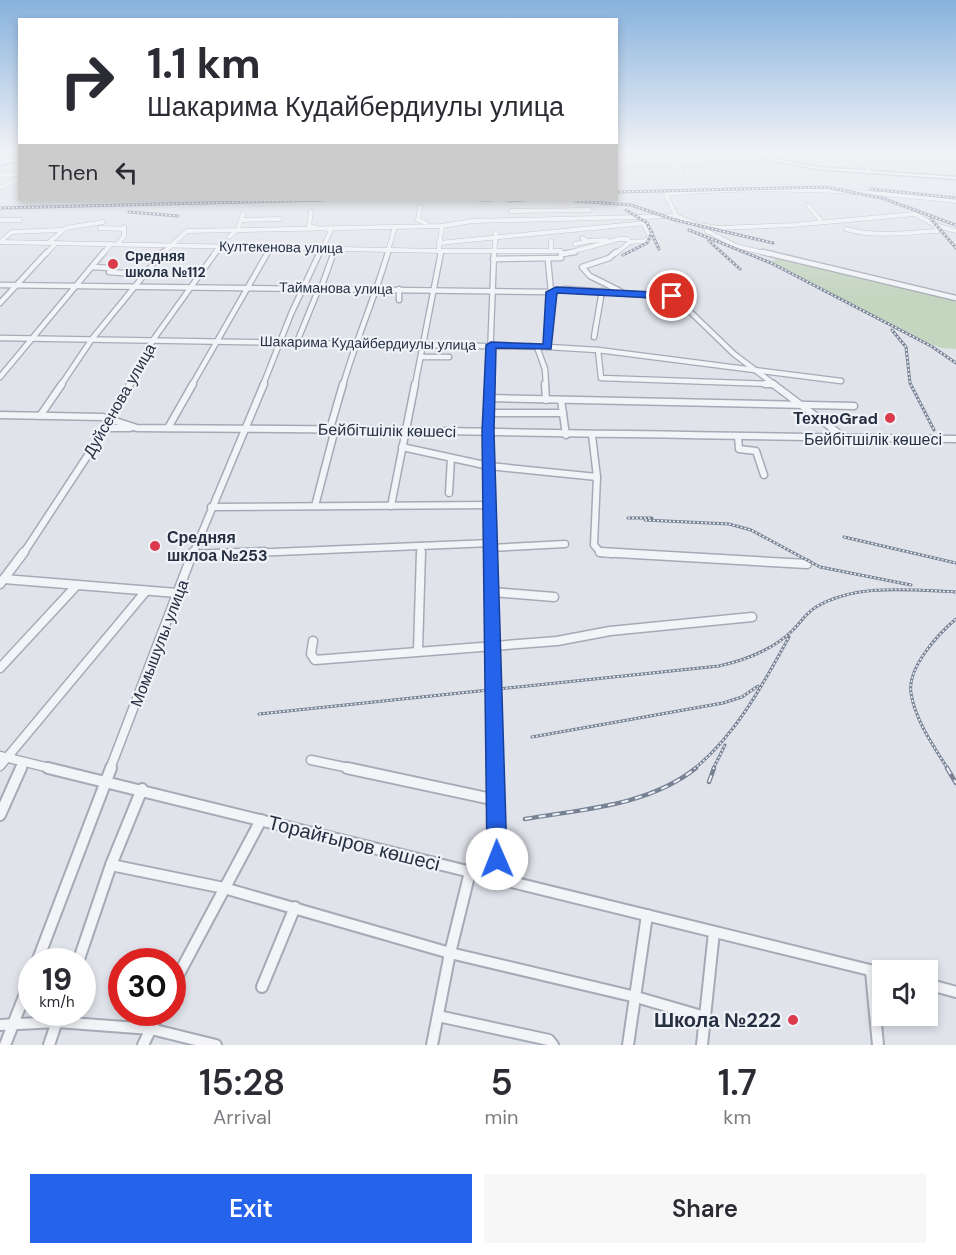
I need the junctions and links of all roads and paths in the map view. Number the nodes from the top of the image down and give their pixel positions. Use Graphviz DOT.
graph roads {
  1 [pos="668,199"];
  2 [pos="933,199"];
  3 [pos="956,201"];
  4 [pos="566,203"];
  5 [pos="808,205"];
  6 [pos="420,207"];
  7 [pos="560,210"];
  8 [pos="569,210"];
  9 [pos="590,210"];
  10 [pos="311,211"];
  11 [pos="511,211"];
  12 [pos="243,214"];
  13 [pos="676,216"];
  14 [pos="637,217"];
  15 [pos="280,219"];
  16 [pos="563,219"];
  17 [pos="0,220"];
  18 [pos="20,220"];
  19 [pos="242,220"];
  20 [pos="103,222"];
  21 [pos="822,222"];
  22 [pos="645,223"];
  23 [pos="442,225"];
  24 [pos="934,225"];
  25 [pos="426,226"];
  26 [pos="395,227"];
  27 [pos="706,227"];
  28 [pos="100,228"];
  29 [pos="308,228"];
  30 [pos="238,229"];
  31 [pos="846,229"];
  32 [pos="62,230"];
  33 [pos="331,230"];
  34 [pos="956,231"];
  35 [pos="495,236"];
  36 [pos="229,237"];
  37 [pos="582,238"];
  38 [pos="610,240"];
  39 [pos="628,240"];
  40 [pos="551,241"];
  41 [pos="590,241"];
  42 [pos="0,242"];
  43 [pos="7,242"];
  44 [pos="48,243"];
  45 [pos="56,243"];
  46 [pos="439,243"];
  47 [pos="111,244"];
  48 [pos="118,244"];
  49 [pos="575,244"];
  50 [pos="169,245"];
  51 [pos="220,246"];
  52 [pos="271,247"];
  53 [pos="0,248"];
  54 [pos="322,248"];
  55 [pos="336,248"];
  56 [pos="388,250"];
  57 [pos="441,251"];
  58 [pos="551,251"];
  59 [pos="561,253"];
  60 [pos="580,253"];
  61 [pos="494,254"];
  62 [pos="548,260"];
  63 [pos="592,263"];
  64 [pos="92,267"];
  65 [pos="123,273"];
  66 [pos="0,285"];
  67 [pos="17,285"];
  68 [pos="76,285"];
  69 [pos="136,286"];
  70 [pos="191,287"];
  71 [pos="247,287"];
  72 [pos="305,288"];
  73 [pos="320,288"];
  74 [pos="377,289"];
  75 [pos="399,289"];
  76 [pos="435,289"];
  77 [pos="491,291"];
  78 [pos="602,291"];
  79 [pos="551,292"];
  80 [pos="625,292"];
  81 [pos="956,298"];
  82 [pos="399,300"];
  83 [pos="0,303"];
  84 [pos="594,337"];
  85 [pos="0,338"];
  86 [pos="32,339"];
  87 [pos="92,339"];
  88 [pos="153,340"];
  89 [pos="216,341"];
  90 [pos="279,342"];
  91 [pos="297,342"];
  92 [pos="355,343"];
  93 [pos="424,344"];
  94 [pos="491,345"];
  95 [pos="537,347"];
  96 [pos="548,347"];
  97 [pos="598,350"];
  98 [pos="421,357"];
  99 [pos="449,357"];
  100 [pos="755,371"];
  101 [pos="0,377"];
  102 [pos="841,381"];
  103 [pos="773,384"];
  104 [pos="489,398"];
  105 [pos="546,400"];
  106 [pos="561,400"];
  107 [pos="800,405"];
  108 [pos="854,406"];
  109 [pos="489,413"];
  110 [pos="563,413"];
  111 [pos="0,415"];
  112 [pos="40,416"];
  113 [pos="111,420"];
  114 [pos="106,428"];
  115 [pos="137,428"];
  116 [pos="168,428"];
  117 [pos="246,429"];
  118 [pos="333,429"];
  119 [pos="406,429"];
  120 [pos="488,432"];
  121 [pos="566,435"];
  122 [pos="592,435"];
  123 [pos="738,437"];
  124 [pos="845,439"];
  125 [pos="956,439"];
  126 [pos="402,447"];
  127 [pos="451,458"];
  128 [pos="489,466"];
  129 [pos="764,475"];
  130 [pos="597,477"];
  131 [pos="449,493"];
  132 [pos="490,505"];
  133 [pos="315,506"];
  134 [pos="391,506"];
  135 [pos="211,507"];
  136 [pos="565,544"];
  137 [pos="491,545"];
  138 [pos="421,546"];
  139 [pos="192,555"];
  140 [pos="807,564"];
  141 [pos="2,580"];
  142 [pos="76,586"];
  143 [pos="146,591"];
  144 [pos="493,592"];
  145 [pos="177,593"];
  146 [pos="554,597"];
  147 [pos="752,617"];
  148 [pos="313,641"];
  149 [pos="494,645"];
  150 [pos="418,650"];
  151 [pos="0,668"];
  152 [pos="311,759"];
  153 [pos="2,760"];
  154 [pos="24,762"];
  155 [pos="106,782"];
  156 [pos="142,789"];
  157 [pos="496,800"];
  158 [pos="0,815"];
  159 [pos="261,820"];
  160 [pos="111,865"];
  161 [pos="470,872"];
  162 [pos="497,878"];
  163 [pos="224,888"];
  164 [pos="295,907"];
  165 [pos="647,915"];
  166 [pos="714,932"];
  167 [pos="42,948"];
  168 [pos="83,948"];
  169 [pos="450,953"];
  170 [pos="186,960"];
  171 [pos="872,971"];
  172 [pos="262,987"];
  173 [pos="938,987"];
  174 [pos="956,992"];
  175 [pos="636,997"];
  176 [pos="18,1003"];
  177 [pos="438,1016"];
  178 [pos="705,1017"];
  179 [pos="96,1022"];
  180 [pos="6,1026"];
  181 [pos="56,1026"];
  182 [pos="152,1026"];
  183 [pos="877,1026"];
  184 [pos="151,1029"];
  185 [pos="5,1045"];
  186 [pos="49,1045"];
  187 [pos="143,1045"];
  188 [pos="216,1045"];
  189 [pos="432,1045"];
  190 [pos="553,1045"];
  191 [pos="628,1045"];
  192 [pos="702,1045"];
  193 [pos="878,1045"];
  1 -- 13 [label="street"];
  2 -- 3 [label="street"];
  4 -- 8 [label="street"];
  5 -- 21 [label="street"];
  6 -- 25 [label="street"];
  7 -- 8 [label="street"];
  7 -- 11 [label="street"];
  7 -- 16 [label="street"];
  8 -- 9 [label="street"];
  10 -- 29 [label="street"];
  12 -- 19 [label="street"];
  13 -- 14 [label="street"];
  13 -- 27 [label="street"];
  14 -- 16 [label="street"];
  14 -- 22 [label="street"];
  15 -- 19 [label="street"];
  16 -- 23 [label="street"];
  17 -- 18 [label="street"];
  19 -- 30 [label="street"];
  20 -- 32 [label="street"];
  21 -- 24 [label="street"];
  21 -- 27 [label="street"];
  22 -- 35 [label="street"];
  22 -- 39 [label="street"];
  23 -- 25 [label="street"];
  23 -- 46 [label="street"];
  24 -- 31 [label="street"];
  24 -- 34 [label="street"];
  25 -- 26 [label="street"];
  26 -- 33 [label="street"];
  26 -- 56 [label="street"];
  27 -- 81 [label="street"];
  28 -- 48 [label="street"];
  29 -- 30 [label="street"];
  29 -- 33 [label="street"];
  30 -- 36 [label="street"];
  30 -- 50 [label="street"];
  32 -- 42 [label="street"];
  32 -- 44 [label="street"];
  33 -- 54 [label="street, Момышулы улица"];
  35 -- 46 [label="street"];
  35 -- 61 [label="street"];
  37 -- 41 [label="street"];
  38 -- 39 [label="street"];
  38 -- 41 [label="street"];
  38 -- 60 [label="street"];
  39 -- 63 [label="street"];
  40 -- 58 [label="street"];
  41 -- 49 [label="street"];
  42 -- 43 [label="street, Култекенова улица"];
  43 -- 44 [label="street, Култекенова улица"];
  43 -- 53 [label="street"];
  44 -- 45 [label="street, Култекенова улица"];
  45 -- 47 [label="street, Култекенова улица"];
  45 -- 67 [label="street"];
  46 -- 57 [label="street"];
  47 -- 48 [label="street, Култекенова улица"];
  47 -- 64 [label="street"];
  48 -- 50 [label="street, Култекенова улица"];
  50 -- 51 [label="street, Култекенова улица"];
  50 -- 69 [label="street"];
  51 -- 52 [label="street, Култекенова улица"];
  51 -- 70 [label="street, Дуйсенова улица"];
  52 -- 54 [label="street, Култекенова улица"];
  52 -- 71 [label="street"];
  54 -- 55 [label="street, Култекенова улица"];
  54 -- 72 [label="street, Момышулы улица"];
  55 -- 56 [label="street, Култекенова улица"];
  55 -- 73 [label="street"];
  56 -- 57 [label="street, Култекенова улица"];
  56 -- 74 [label="street"];
  57 -- 61 [label="street, Култекенова улица"];
  57 -- 76 [label="street"];
  58 -- 59 [label="street, Култекенова улица"];
  58 -- 61 [label="street, Култекенова улица"];
  59 -- 60 [label="street, Култекенова улица"];
  59 -- 62 [label="street"];
  60 -- 63 [label="street"];
  61 -- 62 [label="street"];
  61 -- 77 [label="street"];
  62 -- 79 [label="street"];
  63 -- 80 [label="street"];
  64 -- 65 [label="street"];
  64 -- 68 [label="street"];
  66 -- 67 [label="street, Тайманова улица"];
  67 -- 68 [label="street, Тайманова улица"];
  67 -- 83 [label="street"];
  68 -- 69 [label="street, Тайманова улица"];
  68 -- 86 [label="street"];
  69 -- 70 [label="street, Тайманова улица"];
  69 -- 87 [label="street"];
  70 -- 71 [label="street, Тайманова улица"];
  70 -- 88 [label="street, Дуйсенова улица"];
  71 -- 72 [label="street, Тайманова улица"];
  71 -- 89 [label="street"];
  72 -- 73 [label="street, Тайманова улица"];
  72 -- 90 [label="street, Момышулы улица"];
  73 -- 74 [label="street, Тайманова улица"];
  73 -- 91 [label="street"];
  74 -- 75 [label="street, Тайманова улица"];
  74 -- 92 [label="street"];
  75 -- 76 [label="street, Тайманова улица"];
  75 -- 82 [label="street"];
  76 -- 77 [label="street, Тайманова улица"];
  76 -- 93 [label="street"];
  77 -- 79 [label="street, Тайманова улица"];
  77 -- 94 [label="street"];
  78 -- 79 [label="street, Тайманова улица"];
  78 -- 80 [label="street, Тайманова улица"];
  78 -- 84 [label="street"];
  79 -- 96 [label="street"];
  80 -- 100 [label="street, Тайманова улица"];
  85 -- 86 [label="street, Шакарима Кудайбердиулы улица"];
  86 -- 87 [label="street, Шакарима Кудайбердиулы улица"];
  86 -- 101 [label="street"];
  87 -- 88 [label="street, Шакарима Кудайбердиулы улица"];
  87 -- 112 [label="street"];
  88 -- 89 [label="street, Шакарима Кудайбердиулы улица"];
  88 -- 113 [label="street, Дуйсенова улица"];
  89 -- 90 [label="street, Шакарима Кудайбердиулы улица"];
  89 -- 116 [label="street"];
  90 -- 91 [label="street, Шакарима Кудайбердиулы улица"];
  90 -- 117 [label="street, Момышулы улица"];
  91 -- 92 [label="street, Шакарима Кудайбердиулы улица"];
  92 -- 93 [label="street, Шакарима Кудайбердиулы улица"];
  92 -- 118 [label="street"];
  93 -- 94 [label="street, Шакарима Кудайбердиулы улица"];
  93 -- 98 [label="street"];
  94 -- 95 [label="street, Шакарима Кудайбердиулы улица"];
  94 -- 104 [label="street"];
  95 -- 96 [label="street, Шакарима Кудайбердиулы улица"];
  95 -- 105 [label="street"];
  96 -- 97 [label="street, Шакарима Кудайбердиулы улица"];
  97 -- 100 [label="street, Шакарима Кудайбердиулы улица"];
  97 -- 103 [label="street"];
  98 -- 99 [label="street"];
  98 -- 119 [label="street"];
  100 -- 102 [label="street, Шакарима Кудайбердиулы улица"];
  100 -- 103 [label="street"];
  103 -- 107 [label="street"];
  104 -- 105 [label="street"];
  104 -- 109 [label="street"];
  105 -- 106 [label="street"];
  106 -- 107 [label="street"];
  106 -- 110 [label="street"];
  107 -- 108 [label="street"];
  107 -- 124 [label="street"];
  109 -- 110 [label="street"];
  109 -- 120 [label="street"];
  110 -- 121 [label="street"];
  111 -- 112 [label="street, Бейбітшілік көшесі"];
  112 -- 113 [label="street, Бейбітшілік көшесі"];
  113 -- 114 [label="street, Дуйсенова улица"];
  113 -- 115 [label="street, Бейбітшілік көшесі"];
  114 -- 115 [label="street"];
  114 -- 141 [label="street, Дуйсенова улица"];
  115 -- 116 [label="street, Бейбітшілік көшесі"];
  116 -- 117 [label="street, Бейбітшілік көшесі"];
  117 -- 118 [label="street, Бейбітшілік көшесі"];
  117 -- 135 [label="street, Момышулы улица"];
  118 -- 119 [label="street, Бейбітшілік көшесі"];
  118 -- 133 [label="street"];
  119 -- 120 [label="street, Бейбітшілік көшесі"];
  119 -- 126 [label="street"];
  120 -- 121 [label="street, Бейбітшілік көшесі"];
  120 -- 128 [label="street"];
  121 -- 122 [label="street, Бейбітшілік көшесі"];
  122 -- 123 [label="street, Бейбітшілік көшесі"];
  122 -- 130 [label="street"];
  123 -- 124 [label="street, Бейбітшілік көшесі"];
  123 -- 129 [label="street"];
  124 -- 125 [label="street, Бейбітшілік көшесі"];
  126 -- 127 [label="street"];
  126 -- 134 [label="street"];
  127 -- 128 [label="street"];
  127 -- 131 [label="street"];
  128 -- 130 [label="street"];
  128 -- 132 [label="street"];
  130 -- 140 [label="street"];
  132 -- 134 [label="street"];
  132 -- 137 [label="street"];
  133 -- 134 [label="street"];
  133 -- 135 [label="street"];
  135 -- 139 [label="street, Момышулы улица"];
  136 -- 137 [label="street"];
  137 -- 138 [label="street"];
  137 -- 144 [label="street"];
  138 -- 139 [label="street"];
  138 -- 150 [label="street"];
  139 -- 145 [label="street, Момышулы улица"];
  141 -- 142 [label="street"];
  142 -- 143 [label="street"];
  142 -- 151 [label="street"];
  143 -- 145 [label="street"];
  143 -- 153 [label="street"];
  144 -- 146 [label="street"];
  144 -- 149 [label="street"];
  145 -- 155 [label="street, Момышулы улица"];
  147 -- 149 [label="street"];
  148 -- 150 [label="street"];
  149 -- 150 [label="street"];
  149 -- 157 [label="street"];
  152 -- 157 [label="street"];
  153 -- 154 [label="street, Торайғыров көшесі"];
  154 -- 155 [label="street, Торайғыров көшесі"];
  154 -- 158 [label="street"];
  155 -- 156 [label="street, Торайғыров көшесі"];
  155 -- 167 [label="street, Момышулы улица"];
  156 -- 159 [label="street, Торайғыров көшесі"];
  156 -- 160 [label="street"];
  157 -- 162 [label="street"];
  159 -- 161 [label="street, Торайғыров көшесі"];
  159 -- 163 [label="street"];
  160 -- 163 [label="street"];
  160 -- 168 [label="street"];
  161 -- 162 [label="street, Торайғыров көшесі"];
  161 -- 169 [label="street"];
  162 -- 165 [label="street, Торайғыров көшесі"];
  163 -- 164 [label="street"];
  163 -- 170 [label="street"];
  164 -- 169 [label="street"];
  164 -- 172 [label="street"];
  165 -- 166 [label="street, Торайғыров көшесі"];
  165 -- 175 [label="street"];
  166 -- 171 [label="street, Торайғыров көшесі"];
  166 -- 178 [label="street"];
  169 -- 175 [label="street"];
  169 -- 177 [label="street"];
  173 -- 174 [label="street"];
  175 -- 178 [label="street"];
  175 -- 191 [label="street"];
  176 -- 180 [label="street"];
  177 -- 189 [label="street"];
  177 -- 190 [label="street"];
  178 -- 192 [label="street"];
  179 -- 184 [label="street"];
  180 -- 185 [label="street"];
  181 -- 186 [label="street"];
  182 -- 184 [label="street"];
  183 -- 193 [label="street"];
  184 -- 187 [label="street"];
  184 -- 188 [label="street"];
}
